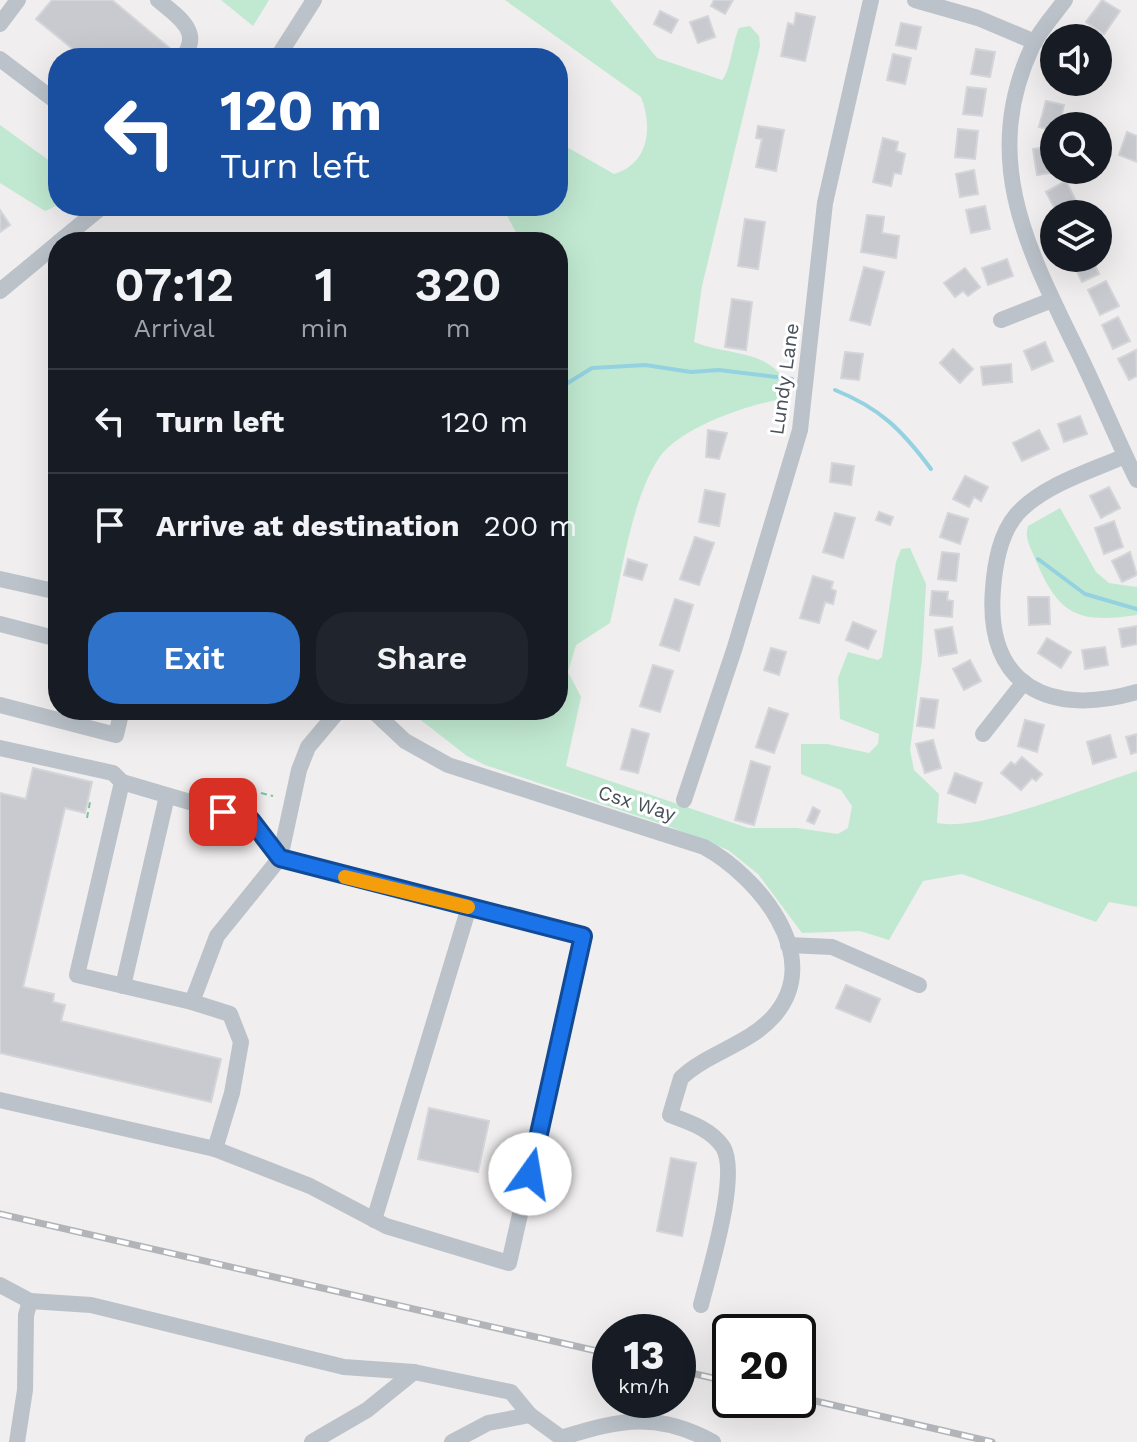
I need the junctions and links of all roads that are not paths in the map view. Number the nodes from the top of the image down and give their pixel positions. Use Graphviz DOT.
graph roads {
  1 [pos="18,0"];
  2 [pos="158,0"];
  3 [pos="314,0"];
  4 [pos="871,0"];
  5 [pos="915,0"];
  6 [pos="1065,0"];
  7 [pos="0,24"];
  8 [pos="1035,42"];
  9 [pos="187,48"];
  10 [pos="283,48"];
  11 [pos="0,59"];
  12 [pos="48,95"];
  13 [pos="90,216"];
  14 [pos="70,232"];
  15 [pos="48,250"];
  16 [pos="0,291"];
  17 [pos="1052,300"];
  18 [pos="1001,320"];
  19 [pos="1125,456"];
  20 [pos="1137,480"];
  21 [pos="0,579"];
  22 [pos="48,590"];
  23 [pos="0,624"];
  24 [pos="48,636"];
  25 [pos="1024,682"];
  26 [pos="1137,692"];
  27 [pos="0,705"];
  28 [pos="48,717"];
  29 [pos="58,720"];
  30 [pos="120,720"];
  31 [pos="331,720"];
  32 [pos="383,720"];
  33 [pos="983,734"];
  34 [pos="0,748"];
  35 [pos="122,782"];
  36 [pos="167,796"];
  37 [pos="684,800"];
  38 [pos="280,858"];
  39 [pos="469,907"];
  40 [pos="788,945"];
  41 [pos="919,985"];
  42 [pos="123,986"];
  43 [pos="192,1002"];
  44 [pos="0,1100"];
  45 [pos="215,1149"];
  46 [pos="374,1220"];
  47 [pos="0,1285"];
  48 [pos="30,1301"];
  49 [pos="701,1305"];
  50 [pos="414,1372"];
  51 [pos="530,1415"];
  52 [pos="565,1440"];
  53 [pos="17,1442"];
  54 [pos="312,1442"];
  55 [pos="452,1442"];
  56 [pos="713,1442"];
  1 -- 7 [label="street"];
  2 -- 9 [label="street"];
  3 -- 10 [label="street"];
  4 -- 37 [label="street, Lundy Lane"];
  5 -- 8 [label="street"];
  6 -- 8 [label="street"];
  8 -- 17 [label="street"];
  11 -- 12 [label="street"];
  13 -- 14 [label="street"];
  15 -- 16 [label="street"];
  17 -- 18 [label="street"];
  17 -- 19 [label="street"];
  19 -- 20 [label="street"];
  19 -- 25 [label="street"];
  21 -- 22 [label="street"];
  23 -- 24 [label="street"];
  25 -- 26 [label="street"];
  25 -- 33 [label="street"];
  27 -- 28 [label="street"];
  29 -- 30 [label="street"];
  31 -- 38 [label="street"];
  32 -- 40 [label="street, Csx Way"];
  34 -- 35 [label="street"];
  35 -- 36 [label="street"];
  35 -- 42 [label="street"];
  36 -- 38 [label="street"];
  36 -- 42 [label="street"];
  38 -- 39 [label="street"];
  38 -- 43 [label="street"];
  39 -- 46 [label="street"];
  39 -- 46 [label="street"];
  40 -- 41 [label="street"];
  40 -- 49 [label="street, Csx Way"];
  42 -- 43 [label="street"];
  43 -- 45 [label="street"];
  44 -- 45 [label="street"];
  45 -- 46 [label="street"];
  47 -- 48 [label="street"];
  48 -- 50 [label="street"];
  48 -- 53 [label="street"];
  50 -- 51 [label="street"];
  50 -- 54 [label="street"];
  51 -- 52 [label="street"];
  51 -- 55 [label="street"];
  52 -- 56 [label="street"];
}
